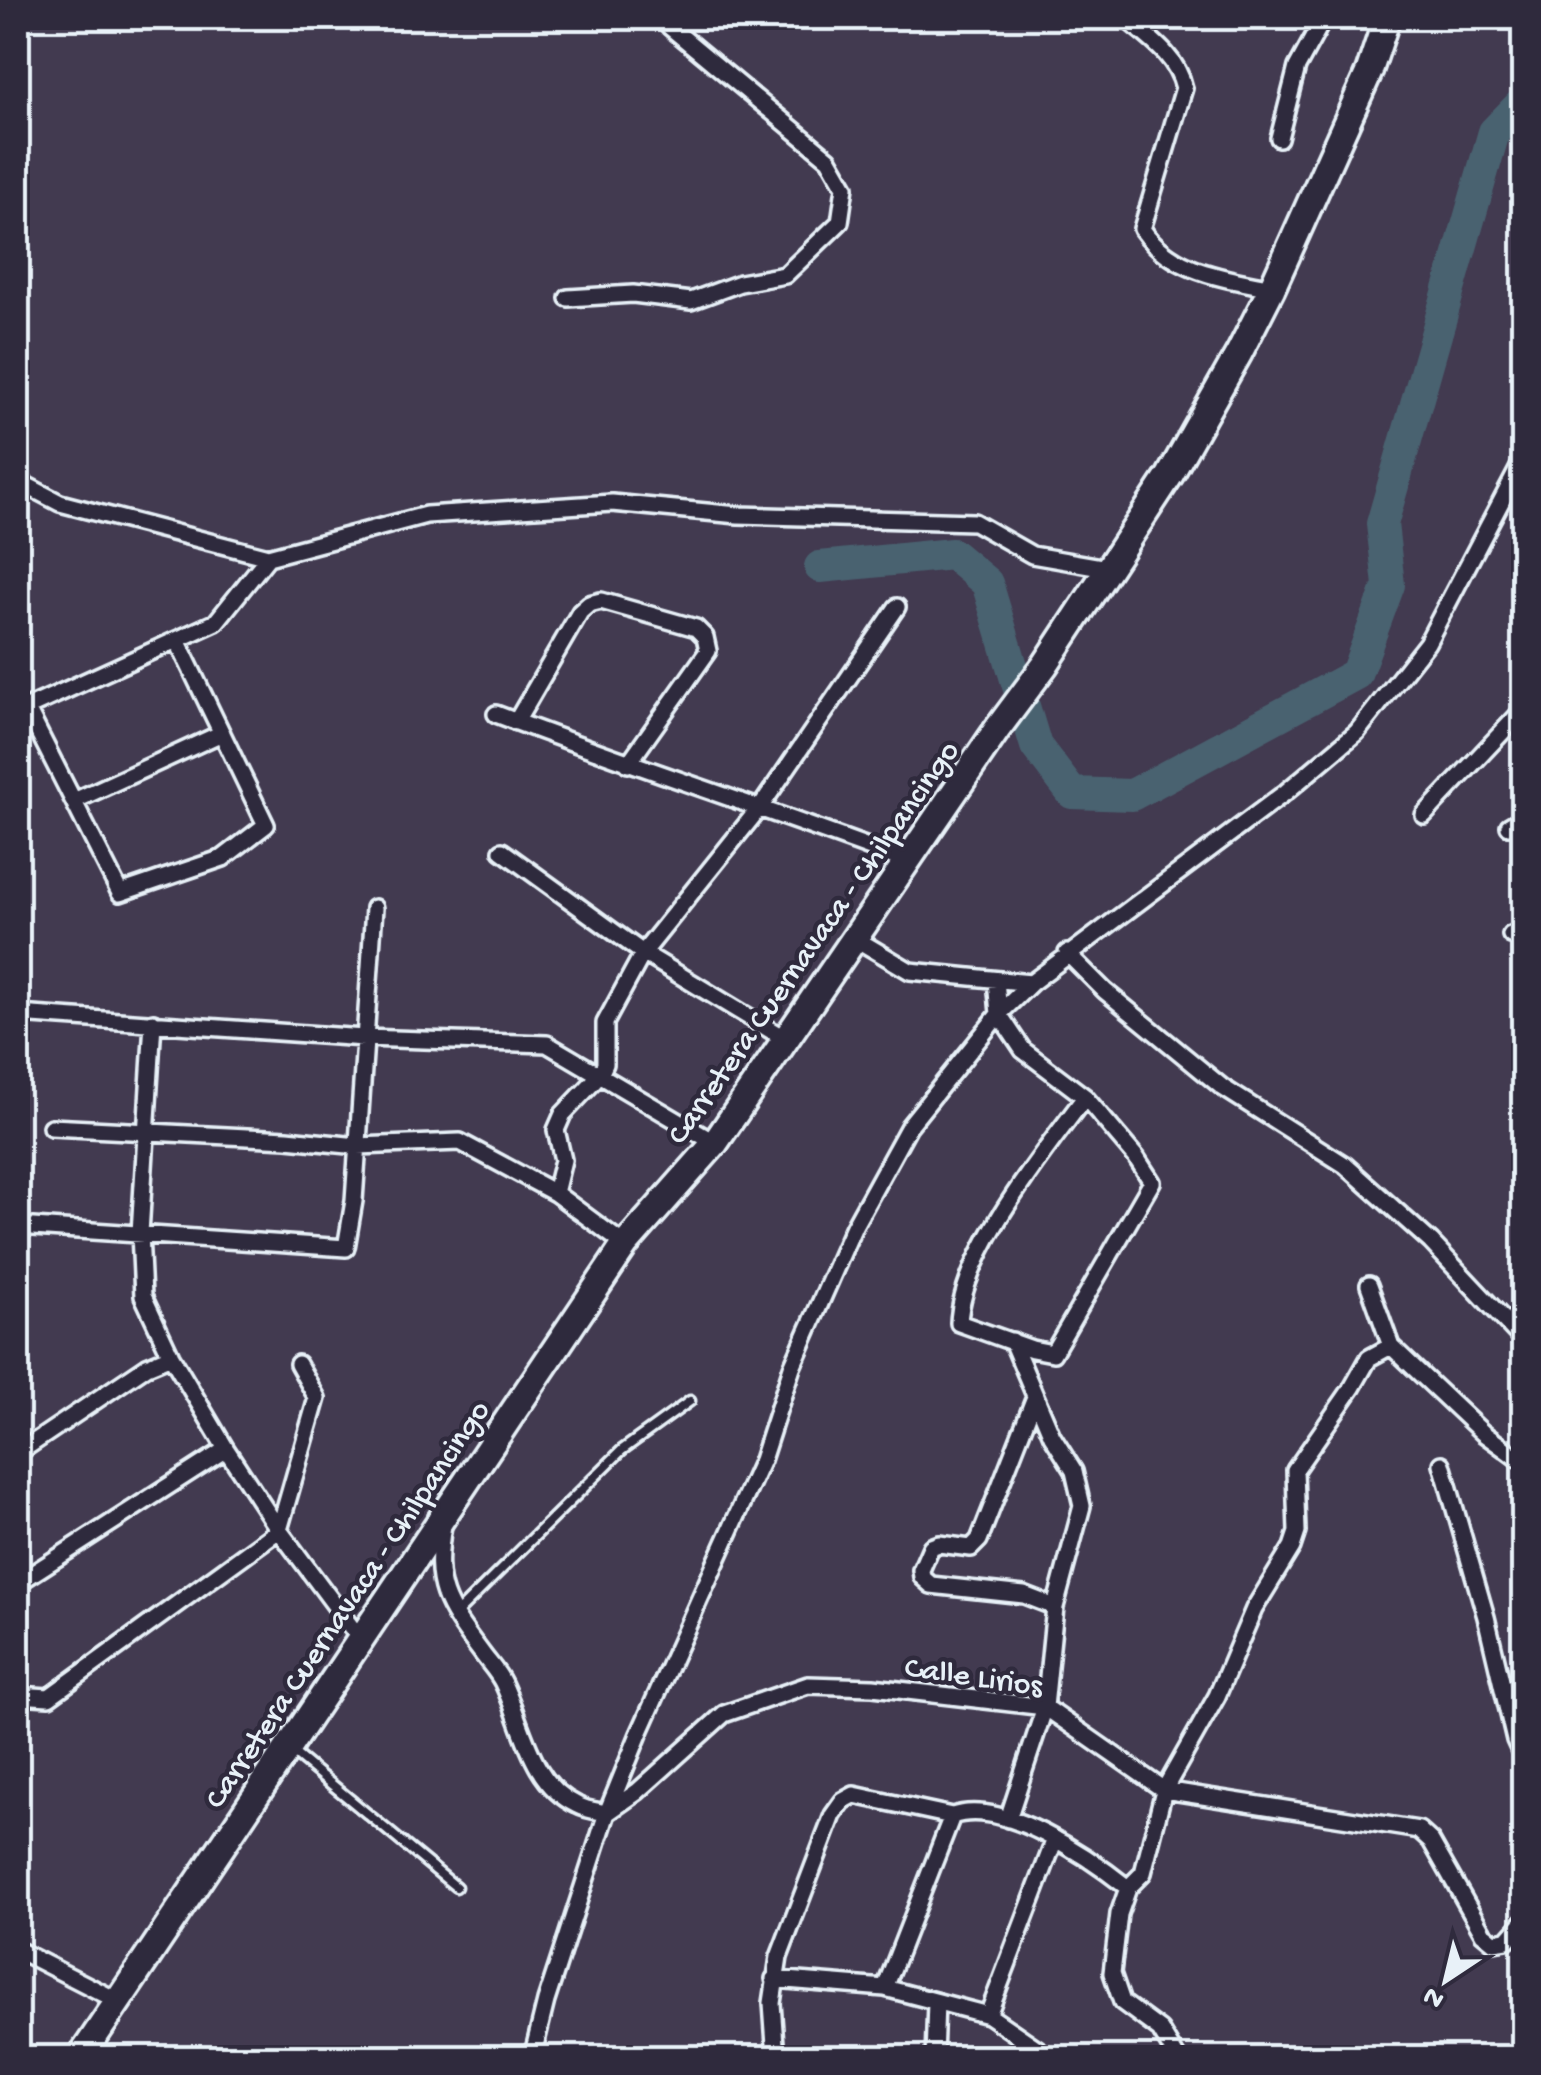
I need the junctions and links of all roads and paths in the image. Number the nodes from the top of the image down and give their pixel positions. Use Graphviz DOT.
graph roads {
  1 [pos="663,18"];
  2 [pos="1125,18"];
  3 [pos="1324,18"];
  4 [pos="1386,18"];
  5 [pos="1279,138"];
  6 [pos="1272,288"];
  7 [pos="568,298"];
  8 [pos="1524,458"];
  9 [pos="1519,474"];
  10 [pos="18,481"];
  11 [pos="268,557"];
  12 [pos="1107,568"];
  13 [pos="897,607"];
  14 [pos="177,640"];
  15 [pos="1524,708"];
  16 [pos="22,710"];
  17 [pos="496,714"];
  18 [pos="516,722"];
  19 [pos="222,733"];
  20 [pos="628,764"];
  21 [pos="74,801"];
  22 [pos="761,806"];
  23 [pos="1424,815"];
  24 [pos="502,851"];
  25 [pos="908,862"];
  26 [pos="374,908"];
  27 [pos="856,940"];
  28 [pos="643,953"];
  29 [pos="1068,953"];
  30 [pos="996,980"];
  31 [pos="1031,983"];
  32 [pos="18,1014"];
  33 [pos="999,1014"];
  34 [pos="153,1022"];
  35 [pos="364,1038"];
  36 [pos="787,1040"];
  37 [pos="600,1075"];
  38 [pos="1085,1097"];
  39 [pos="51,1127"];
  40 [pos="146,1130"];
  41 [pos="715,1143"];
  42 [pos="358,1146"];
  43 [pos="556,1193"];
  44 [pos="18,1226"];
  45 [pos="140,1232"];
  46 [pos="625,1245"];
  47 [pos="1369,1285"];
  48 [pos="1012,1341"];
  49 [pos="1524,1341"];
  50 [pos="1391,1346"];
  51 [pos="170,1356"];
  52 [pos="298,1364"];
  53 [pos="1035,1397"];
  54 [pos="690,1401"];
  55 [pos="226,1449"];
  56 [pos="18,1453"];
  57 [pos="1524,1463"];
  58 [pos="1442,1464"];
  59 [pos="446,1512"];
  60 [pos="278,1530"];
  61 [pos="18,1583"];
  62 [pos="1056,1607"];
  63 [pos="453,1617"];
  64 [pos="366,1630"];
  65 [pos="18,1694"];
  66 [pos="1045,1707"];
  67 [pos="286,1747"];
  68 [pos="1524,1760"];
  69 [pos="1164,1790"];
  70 [pos="607,1814"];
  71 [pos="952,1816"];
  72 [pos="1008,1819"];
  73 [pos="1054,1839"];
  74 [pos="456,1887"];
  75 [pos="1128,1888"];
  76 [pos="1524,1921"];
  77 [pos="18,1950"];
  78 [pos="774,1979"];
  79 [pos="885,1988"];
  80 [pos="118,2001"];
  81 [pos="936,2002"];
  82 [pos="988,2015"];
  83 [pos="1050,2057"];
  84 [pos="80,2058"];
  85 [pos="532,2058"];
  86 [pos="776,2058"];
  87 [pos="934,2058"];
  88 [pos="1177,2058"];
  1 -- 7 [label="street"];
  2 -- 6 [label="street"];
  3 -- 5 [label="street"];
  4 -- 6 [label="main road, Carretera Cuernavaca - Chilpancingo"];
  6 -- 12 [label="main road, Carretera Cuernavaca - Chilpancingo"];
  8 -- 9 [label="street"];
  9 -- 29 [label="street"];
  10 -- 11 [label="street"];
  11 -- 12 [label="street"];
  11 -- 14 [label="street"];
  12 -- 25 [label="main road, Carretera Cuernavaca - Chilpancingo"];
  13 -- 22 [label="street"];
  14 -- 16 [label="street"];
  14 -- 19 [label="street"];
  15 -- 23 [label="street"];
  16 -- 21 [label="street"];
  17 -- 18 [label="street"];
  18 -- 20 [label="street"];
  18 -- 20 [label="street"];
  19 -- 21 [label="street"];
  19 -- 21 [label="street"];
  20 -- 22 [label="street"];
  22 -- 25 [label="street"];
  22 -- 28 [label="street"];
  24 -- 28 [label="street"];
  25 -- 27 [label="main road, Carretera Cuernavaca - Chilpancingo"];
  26 -- 35 [label="street"];
  27 -- 30 [label="street"];
  27 -- 36 [label="main road, Carretera Cuernavaca - Chilpancingo"];
  28 -- 36 [label="street"];
  28 -- 37 [label="street"];
  29 -- 31 [label="street"];
  29 -- 49 [label="street"];
  30 -- 31 [label="street"];
  30 -- 33 [label="street"];
  31 -- 33 [label="street"];
  32 -- 34 [label="street"];
  33 -- 38 [label="street"];
  33 -- 70 [label="street"];
  34 -- 35 [label="street"];
  34 -- 40 [label="street"];
  35 -- 37 [label="street"];
  35 -- 42 [label="street"];
  36 -- 41 [label="main road, Carretera Cuernavaca - Chilpancingo"];
  37 -- 41 [label="street"];
  37 -- 43 [label="street"];
  38 -- 48 [label="street"];
  38 -- 48 [label="street"];
  39 -- 40 [label="street"];
  40 -- 42 [label="street"];
  40 -- 45 [label="street"];
  41 -- 46 [label="main road, Carretera Cuernavaca - Chilpancingo"];
  42 -- 43 [label="street"];
  42 -- 45 [label="street"];
  43 -- 46 [label="street"];
  44 -- 45 [label="street"];
  45 -- 51 [label="street"];
  46 -- 59 [label="main road, Carretera Cuernavaca - Chilpancingo"];
  47 -- 50 [label="street"];
  48 -- 53 [label="street"];
  50 -- 57 [label="street"];
  50 -- 69 [label="street"];
  51 -- 55 [label="street"];
  51 -- 56 [label="street"];
  52 -- 60 [label="street"];
  53 -- 62 [label="street"];
  53 -- 62 [label="street"];
  54 -- 63 [label="lane"];
  55 -- 60 [label="street"];
  55 -- 61 [label="street"];
  58 -- 68 [label="street"];
  59 -- 63 [label="street"];
  59 -- 64 [label="main road, Carretera Cuernavaca - Chilpancingo"];
  60 -- 64 [label="street"];
  60 -- 65 [label="street"];
  62 -- 66 [label="street"];
  63 -- 70 [label="street"];
  64 -- 67 [label="main road, Carretera Cuernavaca - Chilpancingo"];
  66 -- 69 [label="street, Calle Lirios"];
  66 -- 70 [label="street, Calle Lirios"];
  66 -- 72 [label="street"];
  67 -- 74 [label="lane"];
  67 -- 80 [label="main road, Carretera Cuernavaca - Chilpancingo"];
  69 -- 75 [label="street"];
  69 -- 76 [label="street"];
  70 -- 85 [label="street"];
  71 -- 72 [label="street"];
  71 -- 78 [label="street"];
  71 -- 79 [label="street"];
  72 -- 73 [label="street"];
  73 -- 75 [label="street"];
  73 -- 82 [label="street"];
  75 -- 88 [label="street"];
  77 -- 80 [label="street"];
  78 -- 79 [label="street"];
  78 -- 86 [label="street"];
  79 -- 81 [label="street"];
  80 -- 84 [label="main road, Carretera Cuernavaca - Chilpancingo"];
  81 -- 82 [label="street"];
  81 -- 87 [label="street"];
  82 -- 83 [label="street"];
}
